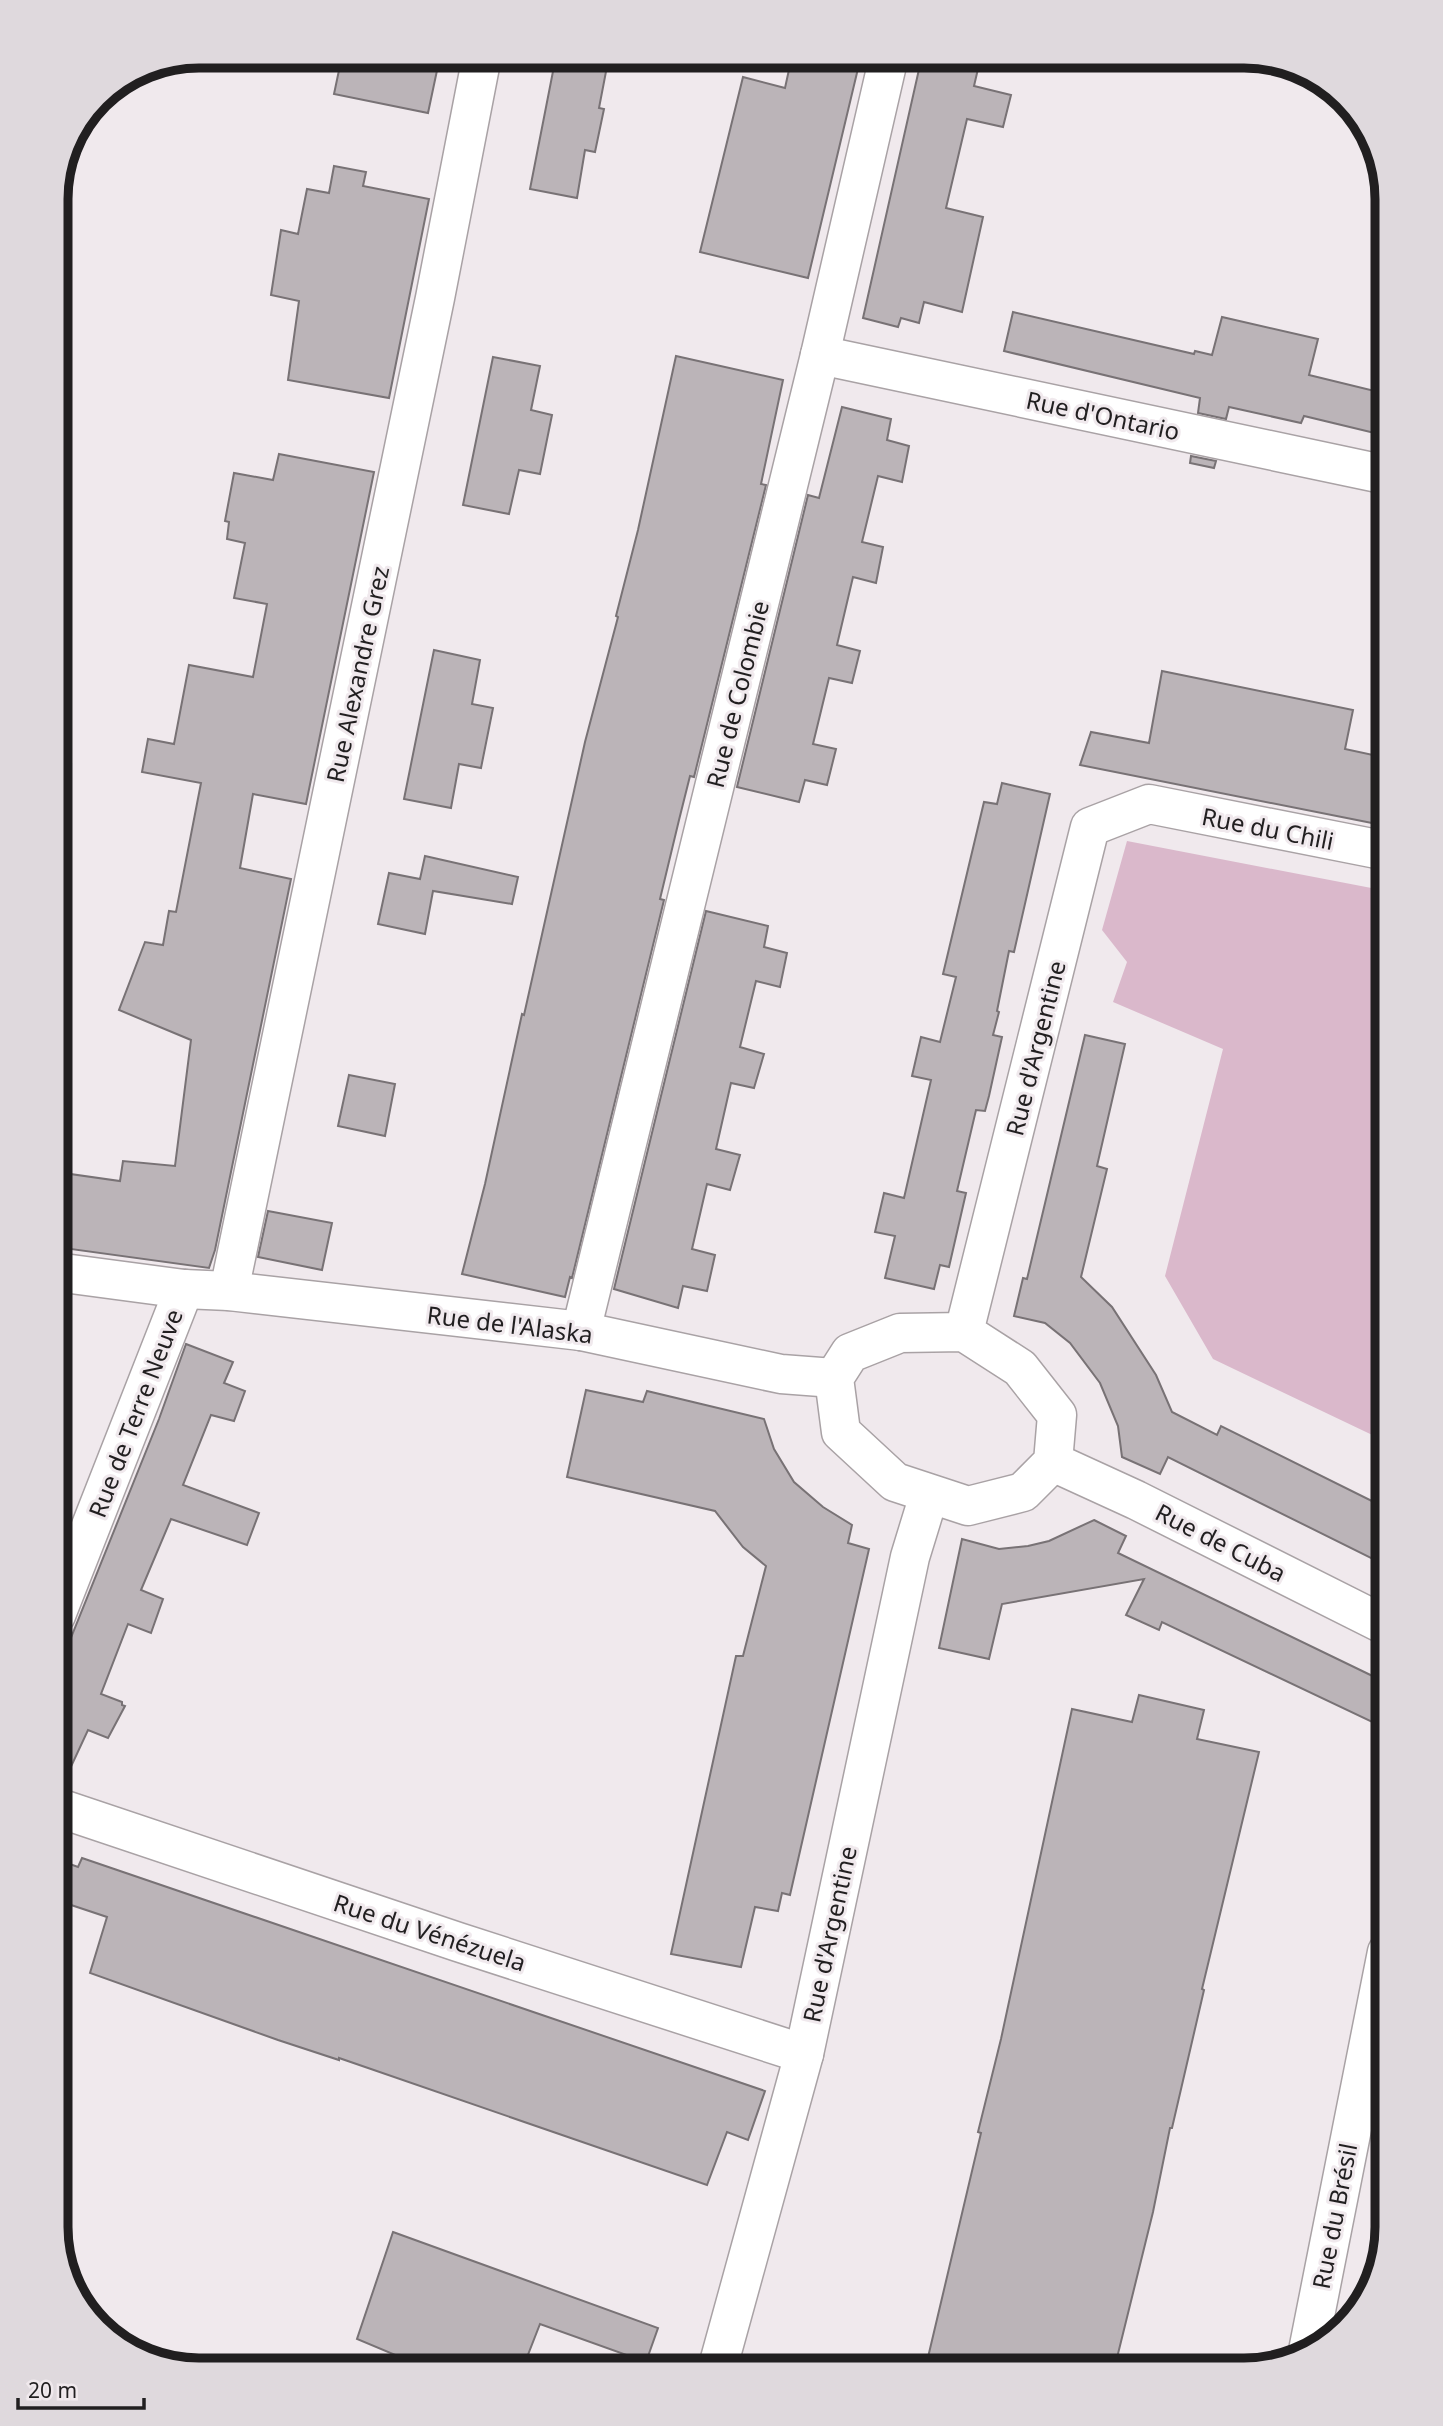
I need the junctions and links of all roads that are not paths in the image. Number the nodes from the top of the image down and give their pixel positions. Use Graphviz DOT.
graph roads {
  1 [pos="479,69"];
  2 [pos="886,69"];
  3 [pos="820,355"];
  4 [pos="1375,472"];
  5 [pos="1149,804"];
  6 [pos="1375,849"];
  7 [pos="68,1274"];
  8 [pos="184,1289"];
  9 [pos="229,1291"];
  10 [pos="581,1331"];
  11 [pos="964,1332"];
  12 [pos="834,1378"];
  13 [pos="1053,1462"];
  14 [pos="929,1495"];
  15 [pos="68,1584"];
  16 [pos="1375,1620"];
  17 [pos="68,1811"];
  18 [pos="1375,2013"];
  19 [pos="804,2054"];
  20 [pos="1310,2340"];
  21 [pos="720,2358"];
  1 -- 9 [label="street, Rue Alexandre Grez"];
  2 -- 3 [label="street, Rue de Colombie"];
  3 -- 4 [label="street, Rue d'Ontario"];
  3 -- 10 [label="street, Rue de Colombie"];
  5 -- 6 [label="street, Rue du Chili"];
  5 -- 11 [label="street, Rue d'Argentine"];
  7 -- 8 [label="street, Rue de l'Alaska"];
  8 -- 9 [label="street, Rue de l'Alaska"];
  8 -- 15 [label="street, Rue de Terre Neuve"];
  9 -- 10 [label="street, Rue de l'Alaska"];
  10 -- 12 [label="street, Rue de l'Alaska"];
  11 -- 12 [label="street"];
  11 -- 13 [label="street"];
  12 -- 14 [label="street"];
  13 -- 14 [label="street"];
  13 -- 16 [label="street, Rue de Cuba"];
  14 -- 19 [label="street, Rue d'Argentine"];
  17 -- 19 [label="street, Rue du Vénézuela"];
  18 -- 20 [label="street, Rue du Brésil"];
  19 -- 21 [label="street, Rue d'Argentine"];
}
